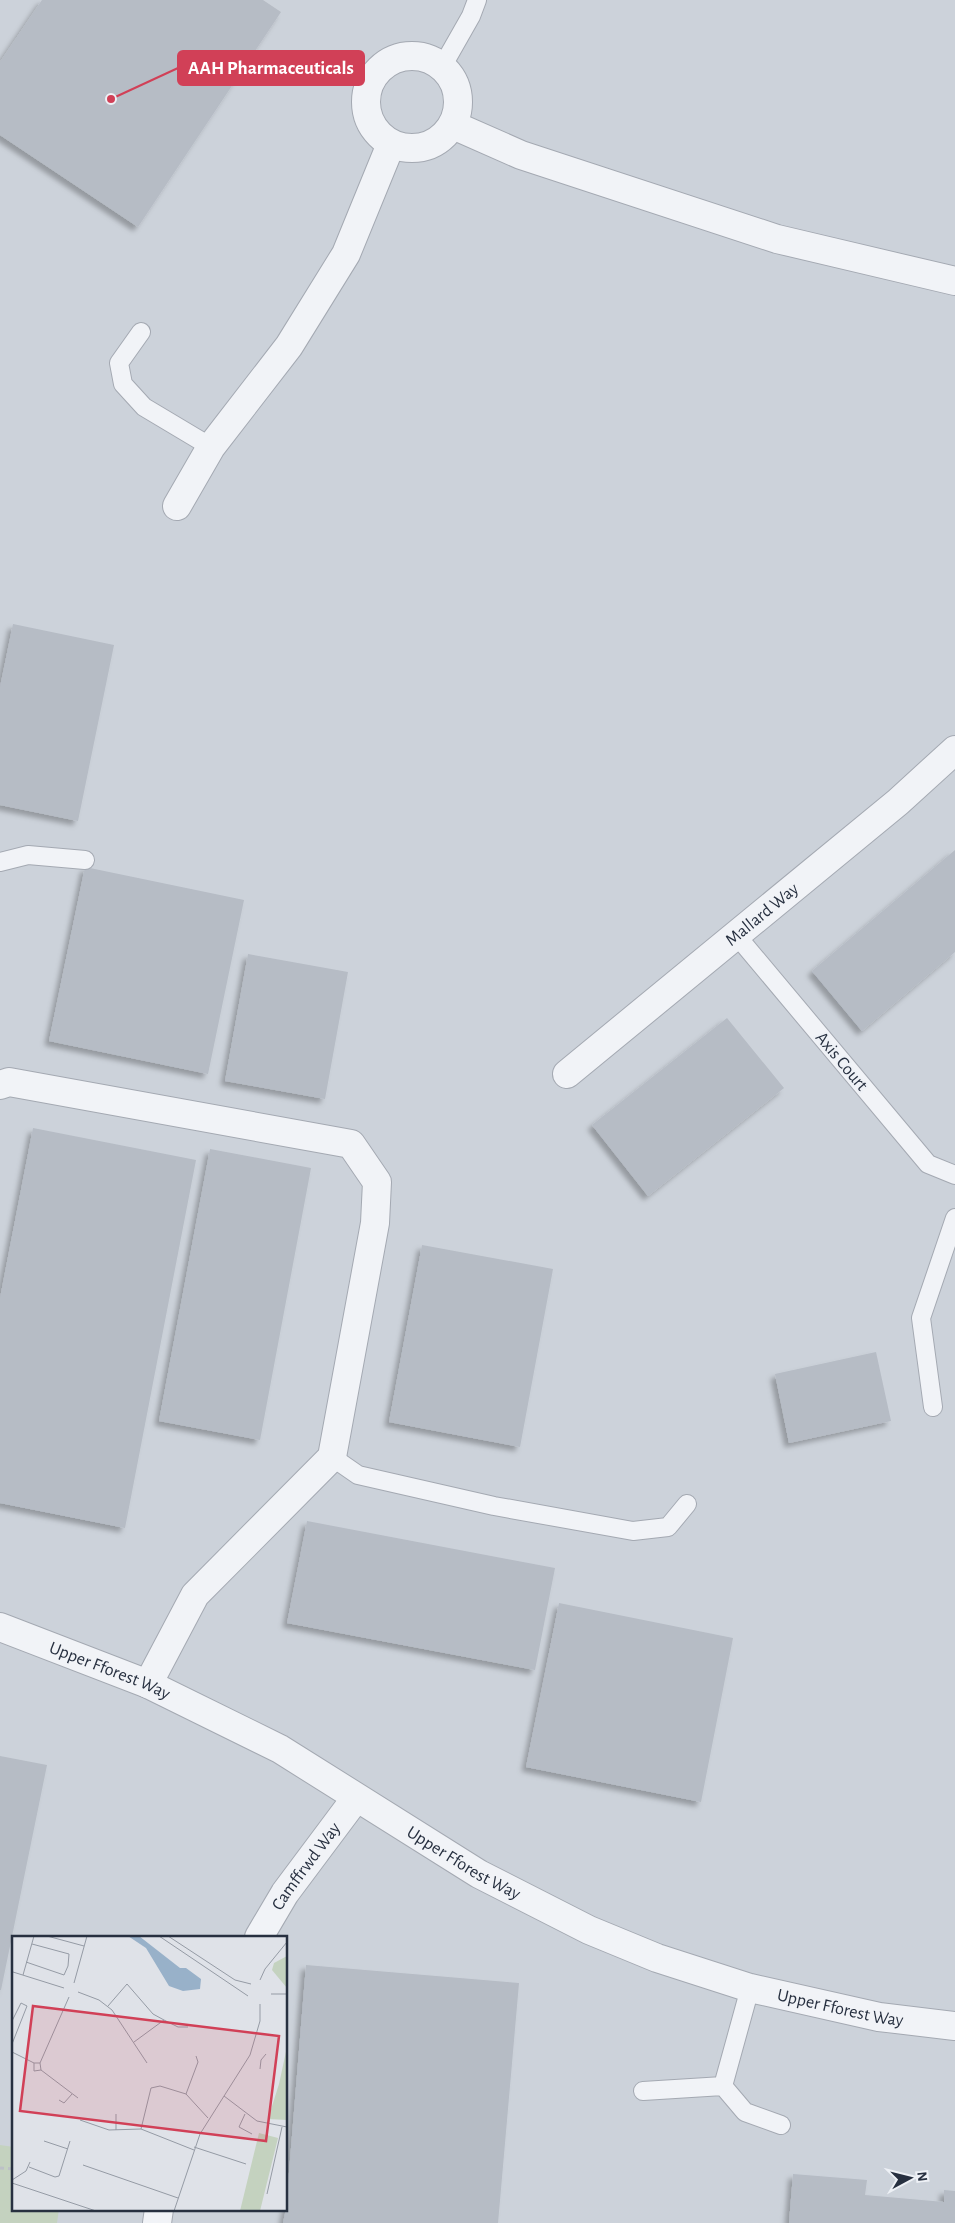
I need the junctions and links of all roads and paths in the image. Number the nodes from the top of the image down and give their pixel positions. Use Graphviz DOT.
graph roads {
  1 [pos="477,0"];
  2 [pos="442,67"];
  3 [pos="453,125"];
  4 [pos="391,144"];
  5 [pos="955,281"];
  6 [pos="141,332"];
  7 [pos="211,447"];
  8 [pos="177,506"];
  9 [pos="955,750"];
  10 [pos="85,860"];
  11 [pos="0,862"];
  12 [pos="736,936"];
  13 [pos="568,1074"];
  14 [pos="0,1085"];
  15 [pos="955,1175"];
  16 [pos="955,1218"];
  17 [pos="933,1407"];
  18 [pos="332,1457"];
  19 [pos="687,1504"];
  20 [pos="0,1627"];
  21 [pos="148,1684"];
  22 [pos="356,1798"];
  23 [pos="260,1936"];
  24 [pos="750,1988"];
  25 [pos="955,2026"];
  26 [pos="723,2086"];
  27 [pos="643,2091"];
  28 [pos="781,2125"];
  29 [pos="159,2210"];
  30 [pos="157,2223"];
  1 -- 2 [label="lane"];
  2 -- 3 [label="street"];
  2 -- 4 [label="street"];
  3 -- 4 [label="street"];
  3 -- 5 [label="street"];
  4 -- 7 [label="street"];
  6 -- 7 [label="lane"];
  7 -- 8 [label="street"];
  9 -- 12 [label="street, Mallard Way"];
  10 -- 11 [label="lane"];
  12 -- 13 [label="street, Mallard Way"];
  12 -- 15 [label="lane, Axis Court"];
  14 -- 18 [label="street"];
  16 -- 17 [label="lane"];
  18 -- 19 [label="lane"];
  18 -- 21 [label="street"];
  20 -- 21 [label="street, Upper Fforest Way"];
  21 -- 22 [label="street, Upper Fforest Way"];
  22 -- 23 [label="street, Camffrwd Way"];
  22 -- 24 [label="street, Upper Fforest Way"];
  24 -- 25 [label="street, Upper Fforest Way"];
  24 -- 26 [label="lane"];
  26 -- 27 [label="lane"];
  26 -- 28 [label="lane"];
  29 -- 30 [label="street"];
}
